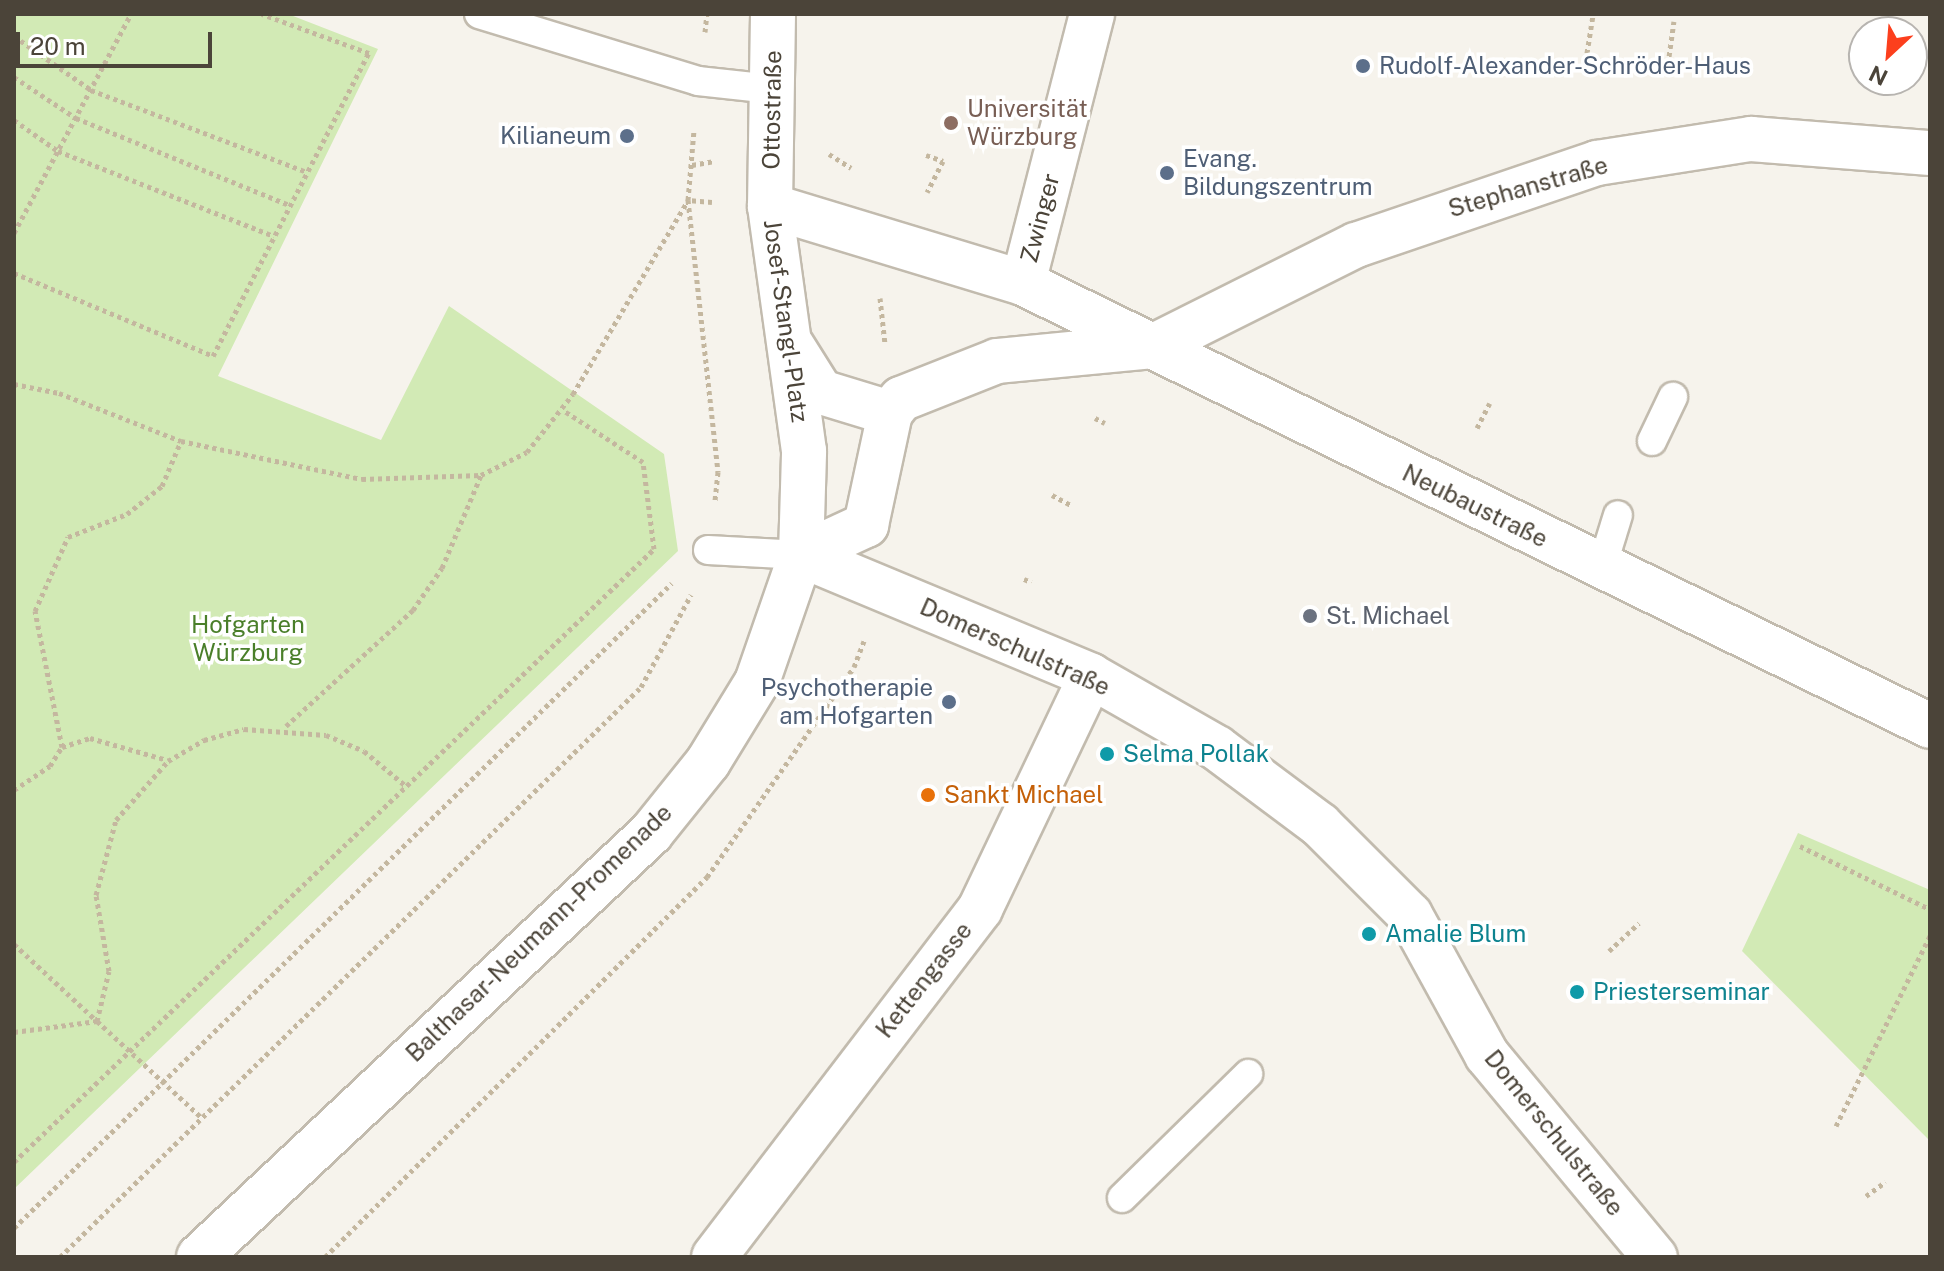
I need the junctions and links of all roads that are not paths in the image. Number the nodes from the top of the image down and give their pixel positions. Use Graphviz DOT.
graph roads {
  1 [pos="479,14"];
  2 [pos="773,14"];
  3 [pos="1092,14"];
  4 [pos="772,89"];
  5 [pos="1930,153"];
  6 [pos="770,206"];
  7 [pos="1023,283"];
  8 [pos="791,344"];
  9 [pos="1154,346"];
  10 [pos="1673,397"];
  11 [pos="896,406"];
  12 [pos="1652,441"];
  13 [pos="1618,515"];
  14 [pos="708,550"];
  15 [pos="801,555"];
  16 [pos="1602,567"];
  17 [pos="1091,676"];
  18 [pos="1930,726"];
  19 [pos="1248,1074"];
  20 [pos="1122,1198"];
  21 [pos="199,1257"];
  22 [pos="714,1257"];
  23 [pos="1655,1257"];
  1 -- 4 [label="lane"];
  2 -- 4 [label="street, Ottostraße"];
  3 -- 7 [label="street, Zwinger"];
  4 -- 6 [label="street, Ottostraße"];
  5 -- 9 [label="street, Stephanstraße"];
  6 -- 7 [label="street, Josef-Stangl-Platz"];
  6 -- 8 [label="street, Josef-Stangl-Platz"];
  7 -- 9 [label="street, Neubaustraße"];
  8 -- 11 [label="street"];
  8 -- 15 [label="street, Josef-Stangl-Platz"];
  9 -- 11 [label="street"];
  9 -- 16 [label="street, Neubaustraße"];
  10 -- 12 [label="lane"];
  11 -- 15 [label="street"];
  13 -- 16 [label="lane"];
  14 -- 15 [label="lane"];
  15 -- 17 [label="street, Domerschulstraße"];
  15 -- 21 [label="street, Balthasar-Neumann-Promenade"];
  16 -- 18 [label="street, Neubaustraße"];
  17 -- 22 [label="street, Kettengasse"];
  17 -- 23 [label="street, Domerschulstraße"];
  19 -- 20 [label="lane"];
}
